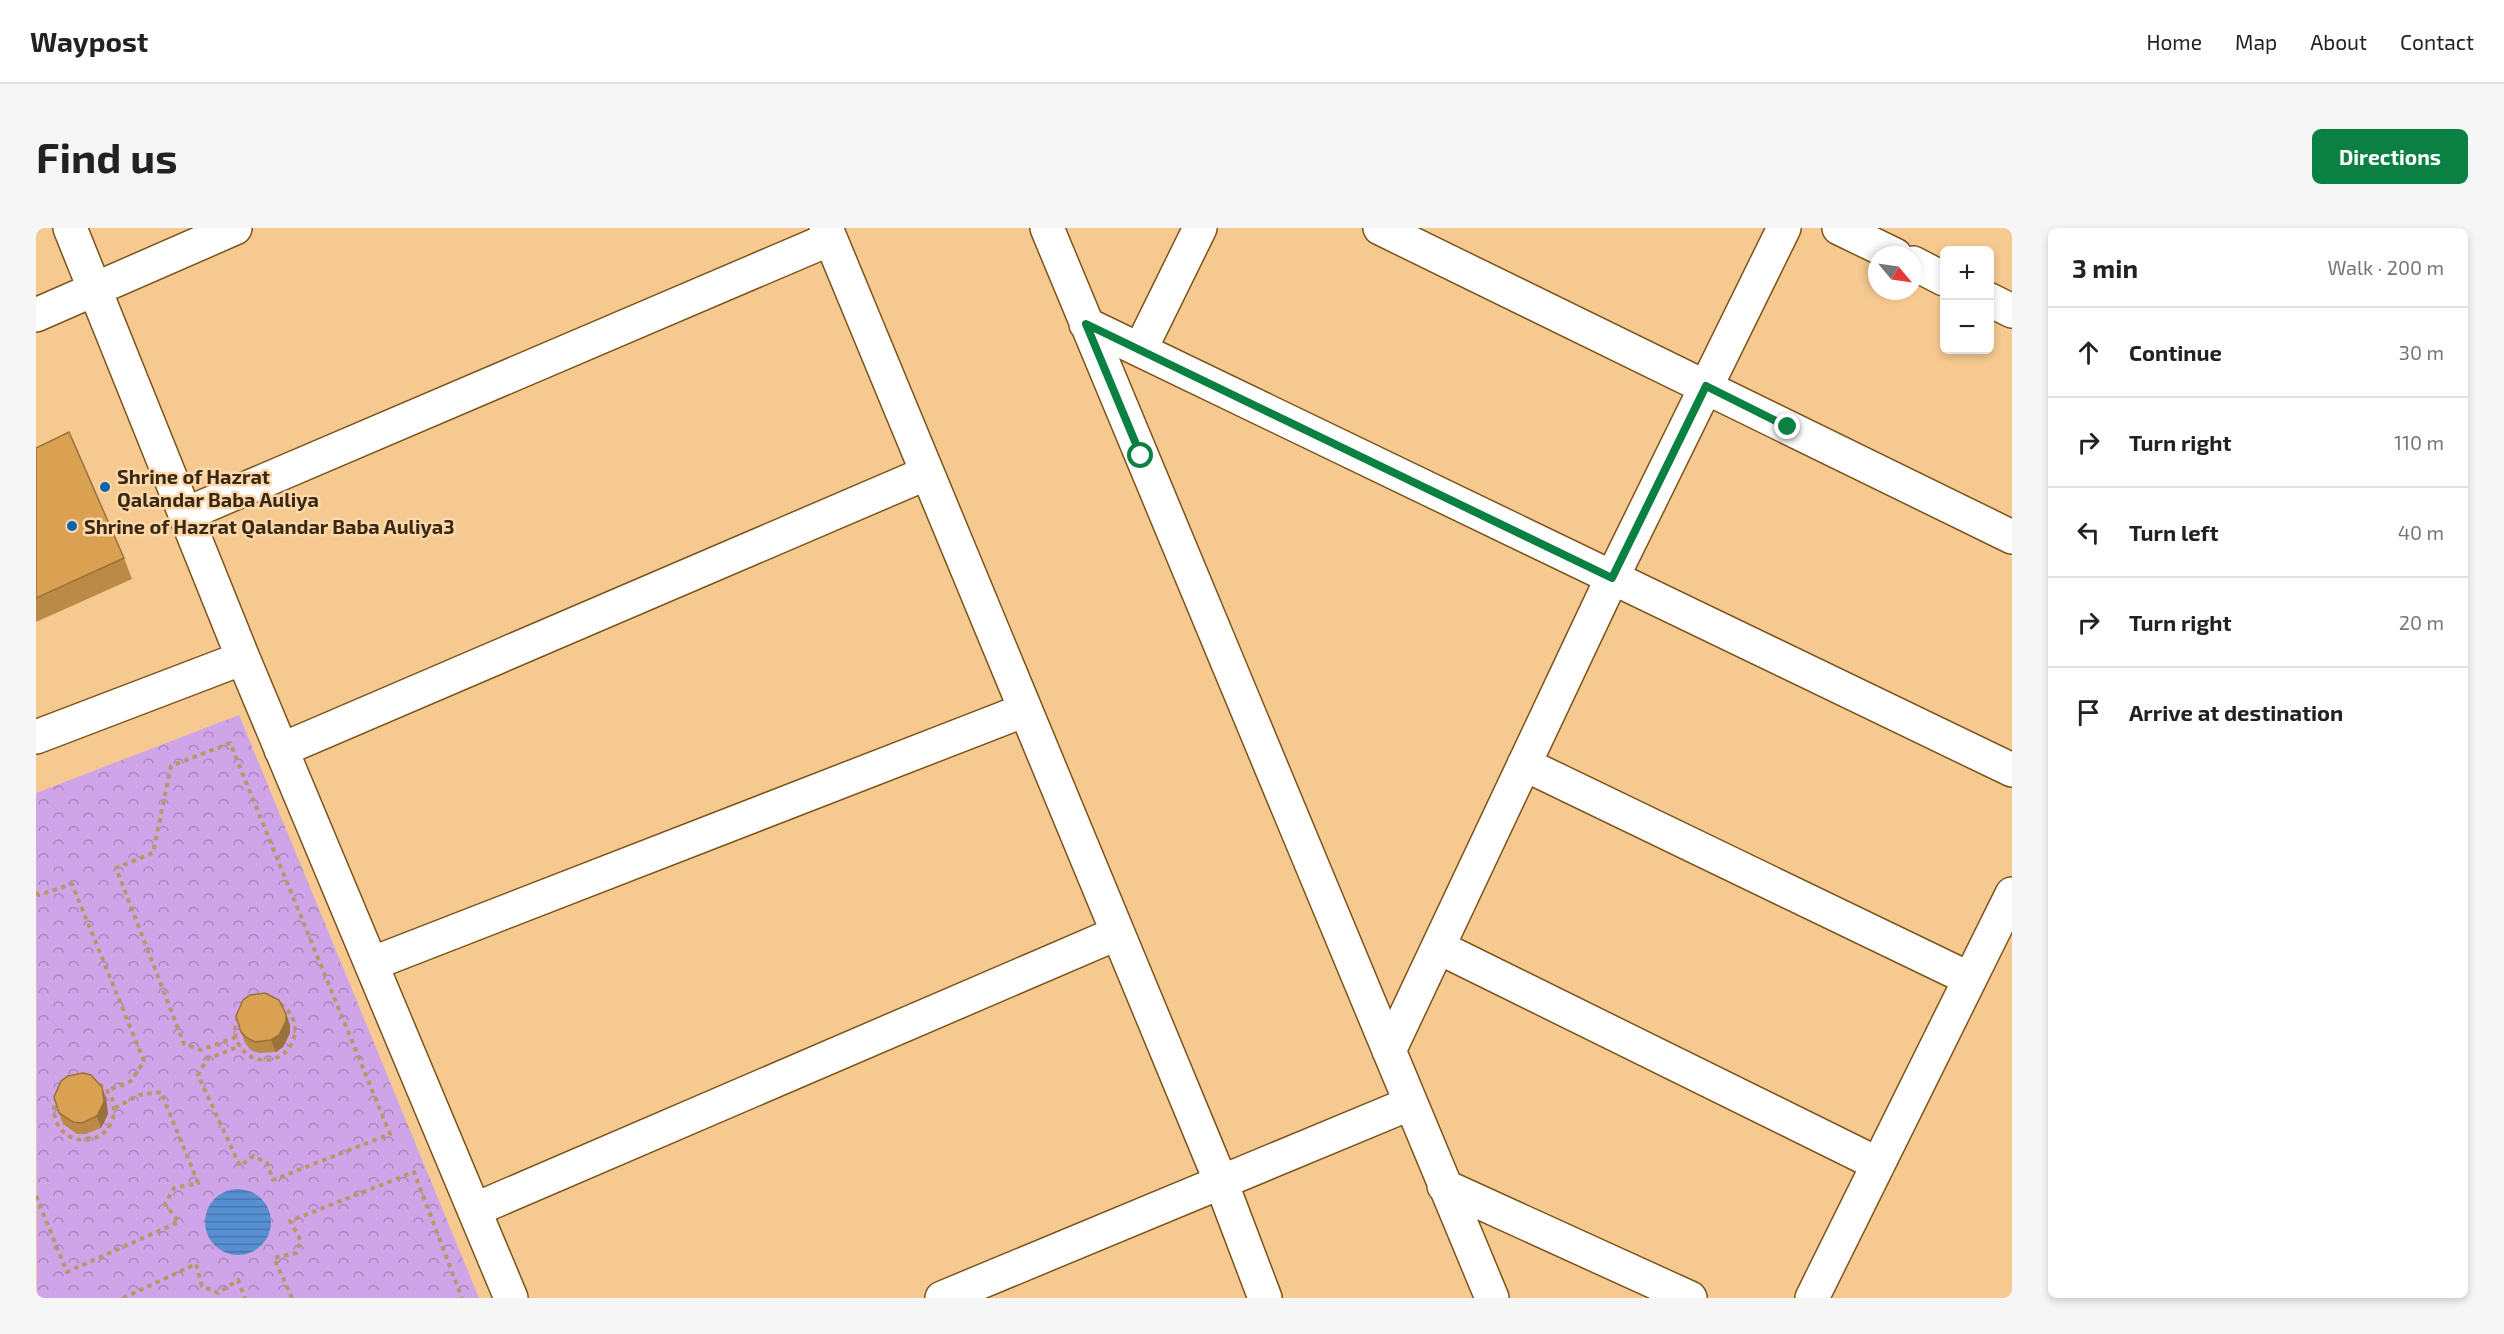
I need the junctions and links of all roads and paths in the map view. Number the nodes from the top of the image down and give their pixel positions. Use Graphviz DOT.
graph roads {
  1 [pos="70,228"];
  2 [pos="235,228"];
  3 [pos="1047,228"];
  4 [pos="1200,228"];
  5 [pos="1380,228"];
  6 [pos="1784,228"];
  7 [pos="1839,228"];
  8 [pos="828,233"];
  9 [pos="1876,246"];
  10 [pos="1922,268"];
  11 [pos="1940,277"];
  12 [pos="97,291"];
  13 [pos="1994,302"];
  14 [pos="2012,311"];
  15 [pos="36,315"];
  16 [pos="1086,324"];
  17 [pos="1140,350"];
  18 [pos="1706,386"];
  19 [pos="927,473"];
  20 [pos="186,514"];
  21 [pos="2012,537"];
  22 [pos="1612,578"];
  23 [pos="243,658"];
  24 [pos="1025,710"];
  25 [pos="36,737"];
  26 [pos="281,750"];
  27 [pos="1524,764"];
  28 [pos="2012,770"];
  29 [pos="36,893"];
  30 [pos="2012,894"];
  31 [pos="1118,933"];
  32 [pos="1438,947"];
  33 [pos="371,964"];
  34 [pos="1970,979"];
  35 [pos="236,1037"];
  36 [pos="240,1046"];
  37 [pos="1389,1051"];
  38 [pos="106,1091"];
  39 [pos="1409,1104"];
  40 [pos="113,1109"];
  41 [pos="1878,1164"];
  42 [pos="1221,1182"];
  43 [pos="1444,1186"];
  44 [pos="36,1196"];
  45 [pos="474,1210"];
  46 [pos="123,1298"];
  47 [pos="245,1298"];
  48 [pos="292,1298"];
  49 [pos="462,1298"];
  50 [pos="511,1298"];
  51 [pos="942,1298"];
  52 [pos="1265,1298"];
  53 [pos="1492,1298"];
  54 [pos="1690,1298"];
  55 [pos="1812,1298"];
  1 -- 12 [label="street"];
  2 -- 12 [label="street"];
  3 -- 16 [label="street"];
  4 -- 17 [label="street"];
  5 -- 18 [label="street"];
  6 -- 18 [label="street"];
  7 -- 9 [label="street"];
  8 -- 19 [label="street"];
  8 -- 20 [label="street"];
  10 -- 11 [label="street"];
  12 -- 15 [label="street"];
  12 -- 20 [label="street"];
  13 -- 14 [label="street"];
  16 -- 17 [label="street"];
  16 -- 37 [label="street"];
  17 -- 22 [label="street"];
  18 -- 21 [label="street"];
  18 -- 22 [label="street"];
  19 -- 24 [label="street"];
  19 -- 26 [label="street"];
  20 -- 23 [label="street"];
  22 -- 27 [label="street"];
  22 -- 28 [label="street"];
  23 -- 25 [label="street"];
  23 -- 26 [label="street"];
  24 -- 31 [label="street"];
  24 -- 33 [label="street"];
  26 -- 33 [label="street"];
  27 -- 32 [label="street"];
  27 -- 34 [label="street"];
  29 -- 38 [label="path"];
  30 -- 34 [label="street"];
  31 -- 42 [label="street"];
  31 -- 45 [label="street"];
  32 -- 37 [label="street"];
  32 -- 41 [label="street"];
  33 -- 45 [label="street"];
  34 -- 41 [label="street"];
  35 -- 36 [label="path"];
  35 -- 36 [label="path"];
  35 -- 36 [label="path"];
  37 -- 39 [label="street"];
  38 -- 40 [label="path"];
  38 -- 40 [label="path"];
  39 -- 42 [label="street"];
  39 -- 43 [label="street"];
  40 -- 44 [label="path"];
  41 -- 55 [label="street"];
  42 -- 51 [label="street"];
  42 -- 52 [label="street"];
  43 -- 53 [label="street"];
  43 -- 54 [label="street"];
  45 -- 50 [label="street"];
  46 -- 47 [label="path"];
  48 -- 49 [label="path"];
}
